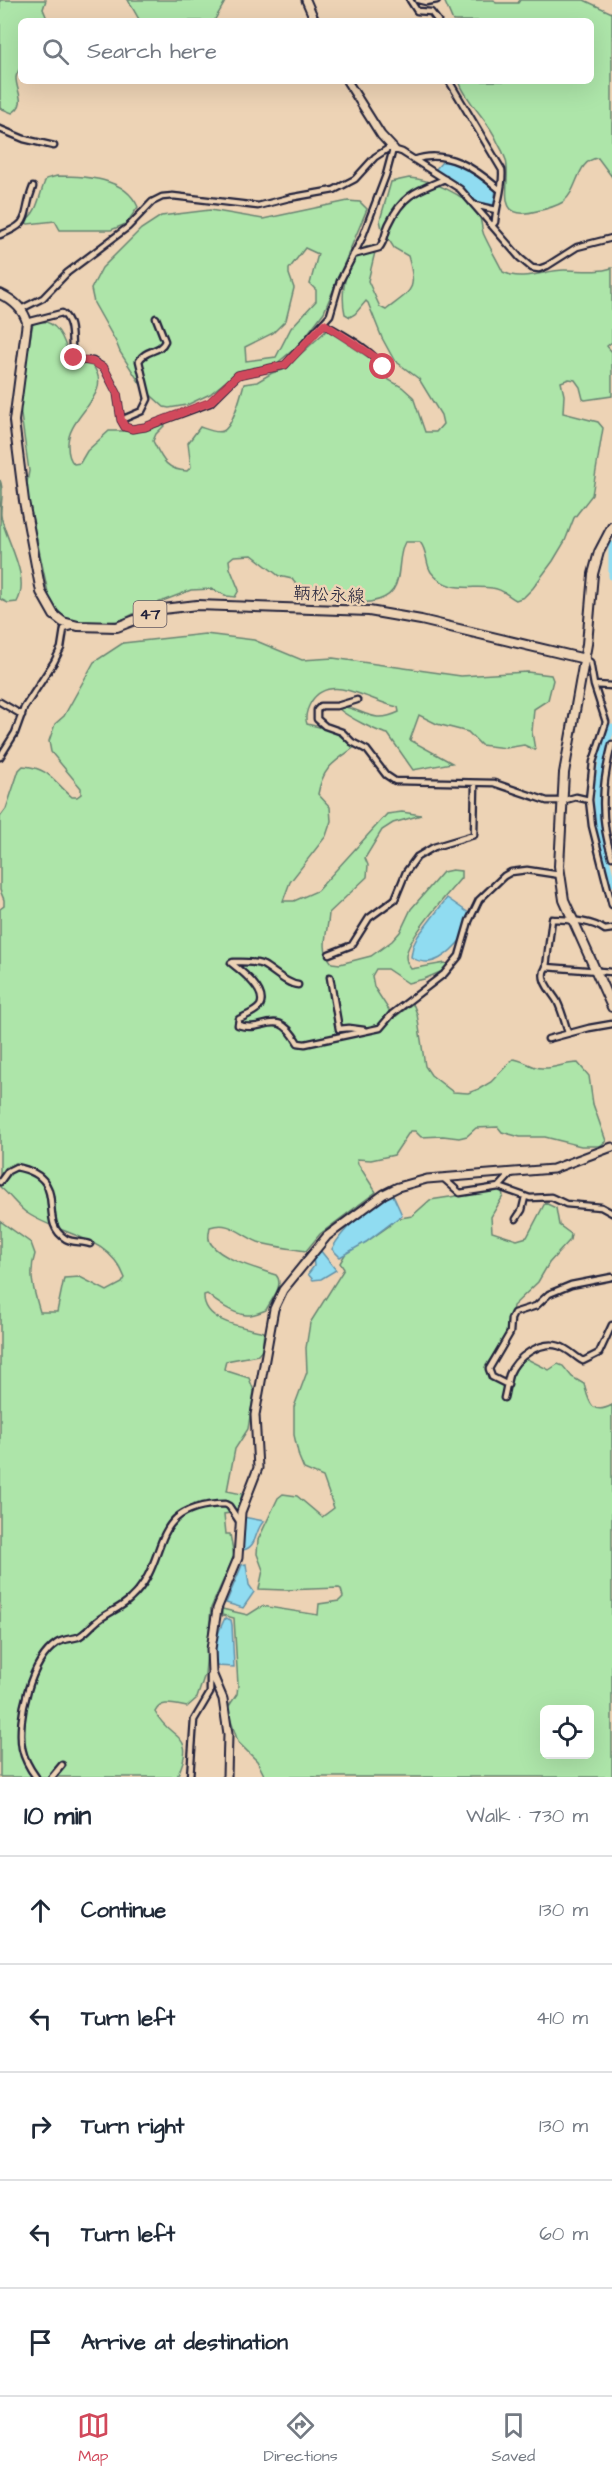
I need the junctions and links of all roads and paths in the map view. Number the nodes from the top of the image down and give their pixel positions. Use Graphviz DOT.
graph roads {
  1 [pos="306,0"];
  2 [pos="410,0"];
  3 [pos="418,0"];
  4 [pos="437,0"];
  5 [pos="314,18"];
  6 [pos="436,18"];
  7 [pos="348,84"];
  8 [pos="451,84"];
  9 [pos="0,129"];
  10 [pos="54,146"];
  11 [pos="394,149"];
  12 [pos="414,160"];
  13 [pos="445,179"];
  14 [pos="33,187"];
  15 [pos="499,189"];
  16 [pos="475,205"];
  17 [pos="496,210"];
  18 [pos="492,226"];
  19 [pos="0,235"];
  20 [pos="612,238"];
  21 [pos="353,255"];
  22 [pos="0,294"];
  23 [pos="21,309"];
  24 [pos="156,318"];
  25 [pos="27,322"];
  26 [pos="324,324"];
  27 [pos="383,375"];
  28 [pos="121,420"];
  29 [pos="612,528"];
  30 [pos="76,625"];
  31 [pos="585,659"];
  32 [pos="594,685"];
  33 [pos="612,686"];
  34 [pos="357,700"];
  35 [pos="0,702"];
  36 [pos="22,715"];
  37 [pos="612,744"];
  38 [pos="0,757"];
  39 [pos="610,762"];
  40 [pos="475,784"];
  41 [pos="590,800"];
  42 [pos="562,801"];
  43 [pos="612,857"];
  44 [pos="560,875"];
  45 [pos="608,876"];
  46 [pos="612,905"];
  47 [pos="572,920"];
  48 [pos="612,930"];
  49 [pos="329,954"];
  50 [pos="546,967"];
  51 [pos="595,970"];
  52 [pos="612,972"];
  53 [pos="330,977"];
  54 [pos="298,985"];
  55 [pos="612,1007"];
  56 [pos="612,1024"];
  57 [pos="369,1030"];
  58 [pos="568,1033"];
  59 [pos="548,1039"];
  60 [pos="612,1147"];
  61 [pos="511,1174"];
  62 [pos="443,1178"];
  63 [pos="0,1182"];
  64 [pos="498,1187"];
  65 [pos="525,1197"];
  66 [pos="612,1213"];
  67 [pos="516,1219"];
  68 [pos="90,1244"];
  69 [pos="612,1277"];
  70 [pos="612,1325"];
  71 [pos="508,1385"];
  72 [pos="504,1398"];
  73 [pos="239,1521"];
  74 [pos="212,1673"];
  75 [pos="62,1765"];
  76 [pos="36,1777"];
  77 [pos="52,1777"];
  78 [pos="190,1777"];
  79 [pos="227,1777"];
  1 -- 5 [label="street"];
  2 -- 6 [label="street"];
  3 -- 4 [label="street"];
  7 -- 11 [label="street"];
  8 -- 15 [label="street"];
  9 -- 10 [label="street"];
  11 -- 12 [label="street"];
  11 -- 21 [label="street"];
  11 -- 23 [label="street"];
  12 -- 13 [label="street"];
  12 -- 15 [label="street"];
  13 -- 16 [label="street"];
  13 -- 21 [label="street"];
  14 -- 19 [label="street"];
  15 -- 17 [label="street"];
  16 -- 17 [label="street"];
  16 -- 18 [label="street"];
  17 -- 18 [label="street"];
  18 -- 20 [label="street"];
  21 -- 26 [label="street"];
  22 -- 23 [label="main road"];
  23 -- 25 [label="main road"];
  24 -- 28 [label="street"];
  25 -- 28 [label="street"];
  25 -- 30 [label="main road, 鞆松永線 / 47"];
  26 -- 27 [label="street"];
  26 -- 28 [label="street"];
  29 -- 31 [label="main road"];
  30 -- 31 [label="main road, 鞆松永線 / 47"];
  30 -- 36 [label="street"];
  31 -- 32 [label="street"];
  31 -- 42 [label="main road"];
  32 -- 33 [label="street"];
  32 -- 41 [label="street"];
  34 -- 40 [label="street"];
  35 -- 36 [label="street"];
  36 -- 38 [label="street"];
  37 -- 39 [label="street"];
  39 -- 43 [label="street"];
  40 -- 42 [label="street"];
  40 -- 49 [label="street"];
  41 -- 42 [label="street"];
  41 -- 45 [label="street"];
  42 -- 44 [label="main road"];
  44 -- 47 [label="main road"];
  44 -- 57 [label="street"];
  45 -- 46 [label="street"];
  47 -- 48 [label="street"];
  47 -- 50 [label="street"];
  47 -- 51 [label="main road"];
  50 -- 51 [label="street"];
  50 -- 58 [label="street"];
  51 -- 52 [label="street"];
  51 -- 55 [label="main road"];
  53 -- 57 [label="street"];
  54 -- 57 [label="street"];
  56 -- 58 [label="street"];
  58 -- 59 [label="street"];
  60 -- 61 [label="street"];
  61 -- 62 [label="street"];
  61 -- 64 [label="street"];
  62 -- 64 [label="street"];
  62 -- 73 [label="street"];
  63 -- 68 [label="street"];
  64 -- 65 [label="street"];
  65 -- 66 [label="street"];
  65 -- 67 [label="street"];
  69 -- 71 [label="street"];
  70 -- 71 [label="street"];
  71 -- 72 [label="street"];
  73 -- 74 [label="street"];
  73 -- 76 [label="street"];
  74 -- 78 [label="street"];
  74 -- 79 [label="street"];
  75 -- 77 [label="street"];
}
